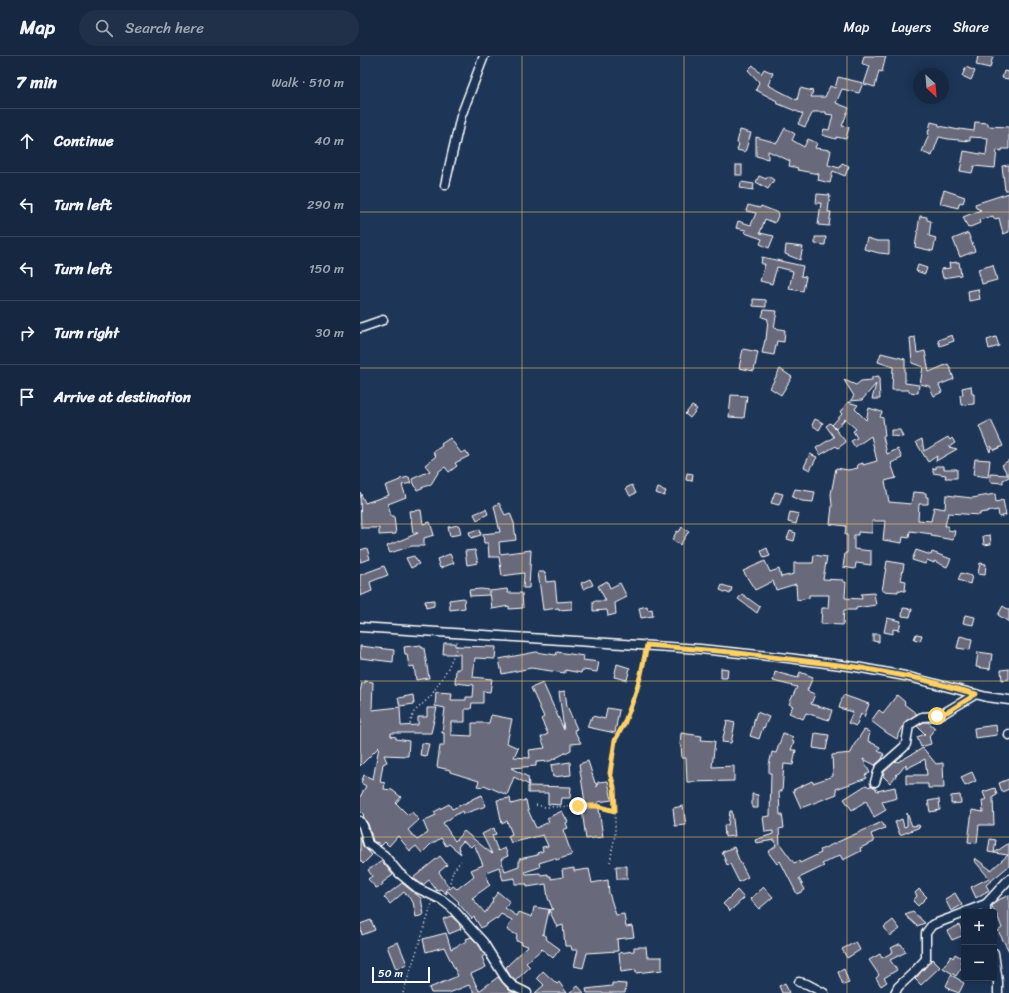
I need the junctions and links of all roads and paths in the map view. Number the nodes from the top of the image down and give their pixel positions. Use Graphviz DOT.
graph roads {
  1 [pos="484,56"];
  2 [pos="445,185"];
  3 [pos="383,320"];
  4 [pos="361,326"];
  5 [pos="360,627"];
  6 [pos="456,633"];
  7 [pos="647,645"];
  8 [pos="976,694"];
  9 [pos="1009,700"];
  10 [pos="410,724"];
  11 [pos="875,782"];
  12 [pos="536,805"];
  13 [pos="615,811"];
  14 [pos="360,821"];
  15 [pos="461,861"];
  16 [pos="610,862"];
  17 [pos="1009,879"];
  18 [pos="438,898"];
  19 [pos="986,908"];
  20 [pos="961,914"];
  21 [pos="997,975"];
  22 [pos="799,982"];
  23 [pos="403,993"];
  24 [pos="527,993"];
  25 [pos="824,993"];
  26 [pos="895,993"];
  27 [pos="998,993"];
  1 -- 2 [label="street"];
  3 -- 4 [label="street"];
  5 -- 6 [label="street"];
  6 -- 7 [label="street"];
  6 -- 10 [label="path"];
  7 -- 8 [label="street"];
  7 -- 13 [label="path"];
  8 -- 9 [label="street"];
  8 -- 11 [label="street"];
  12 -- 13 [label="path"];
  13 -- 16 [label="path"];
  14 -- 18 [label="street"];
  15 -- 18 [label="path"];
  17 -- 19 [label="street"];
  18 -- 23 [label="path"];
  18 -- 24 [label="street"];
  20 -- 26 [label="street"];
  21 -- 27 [label="street"];
  22 -- 25 [label="street"];
}
